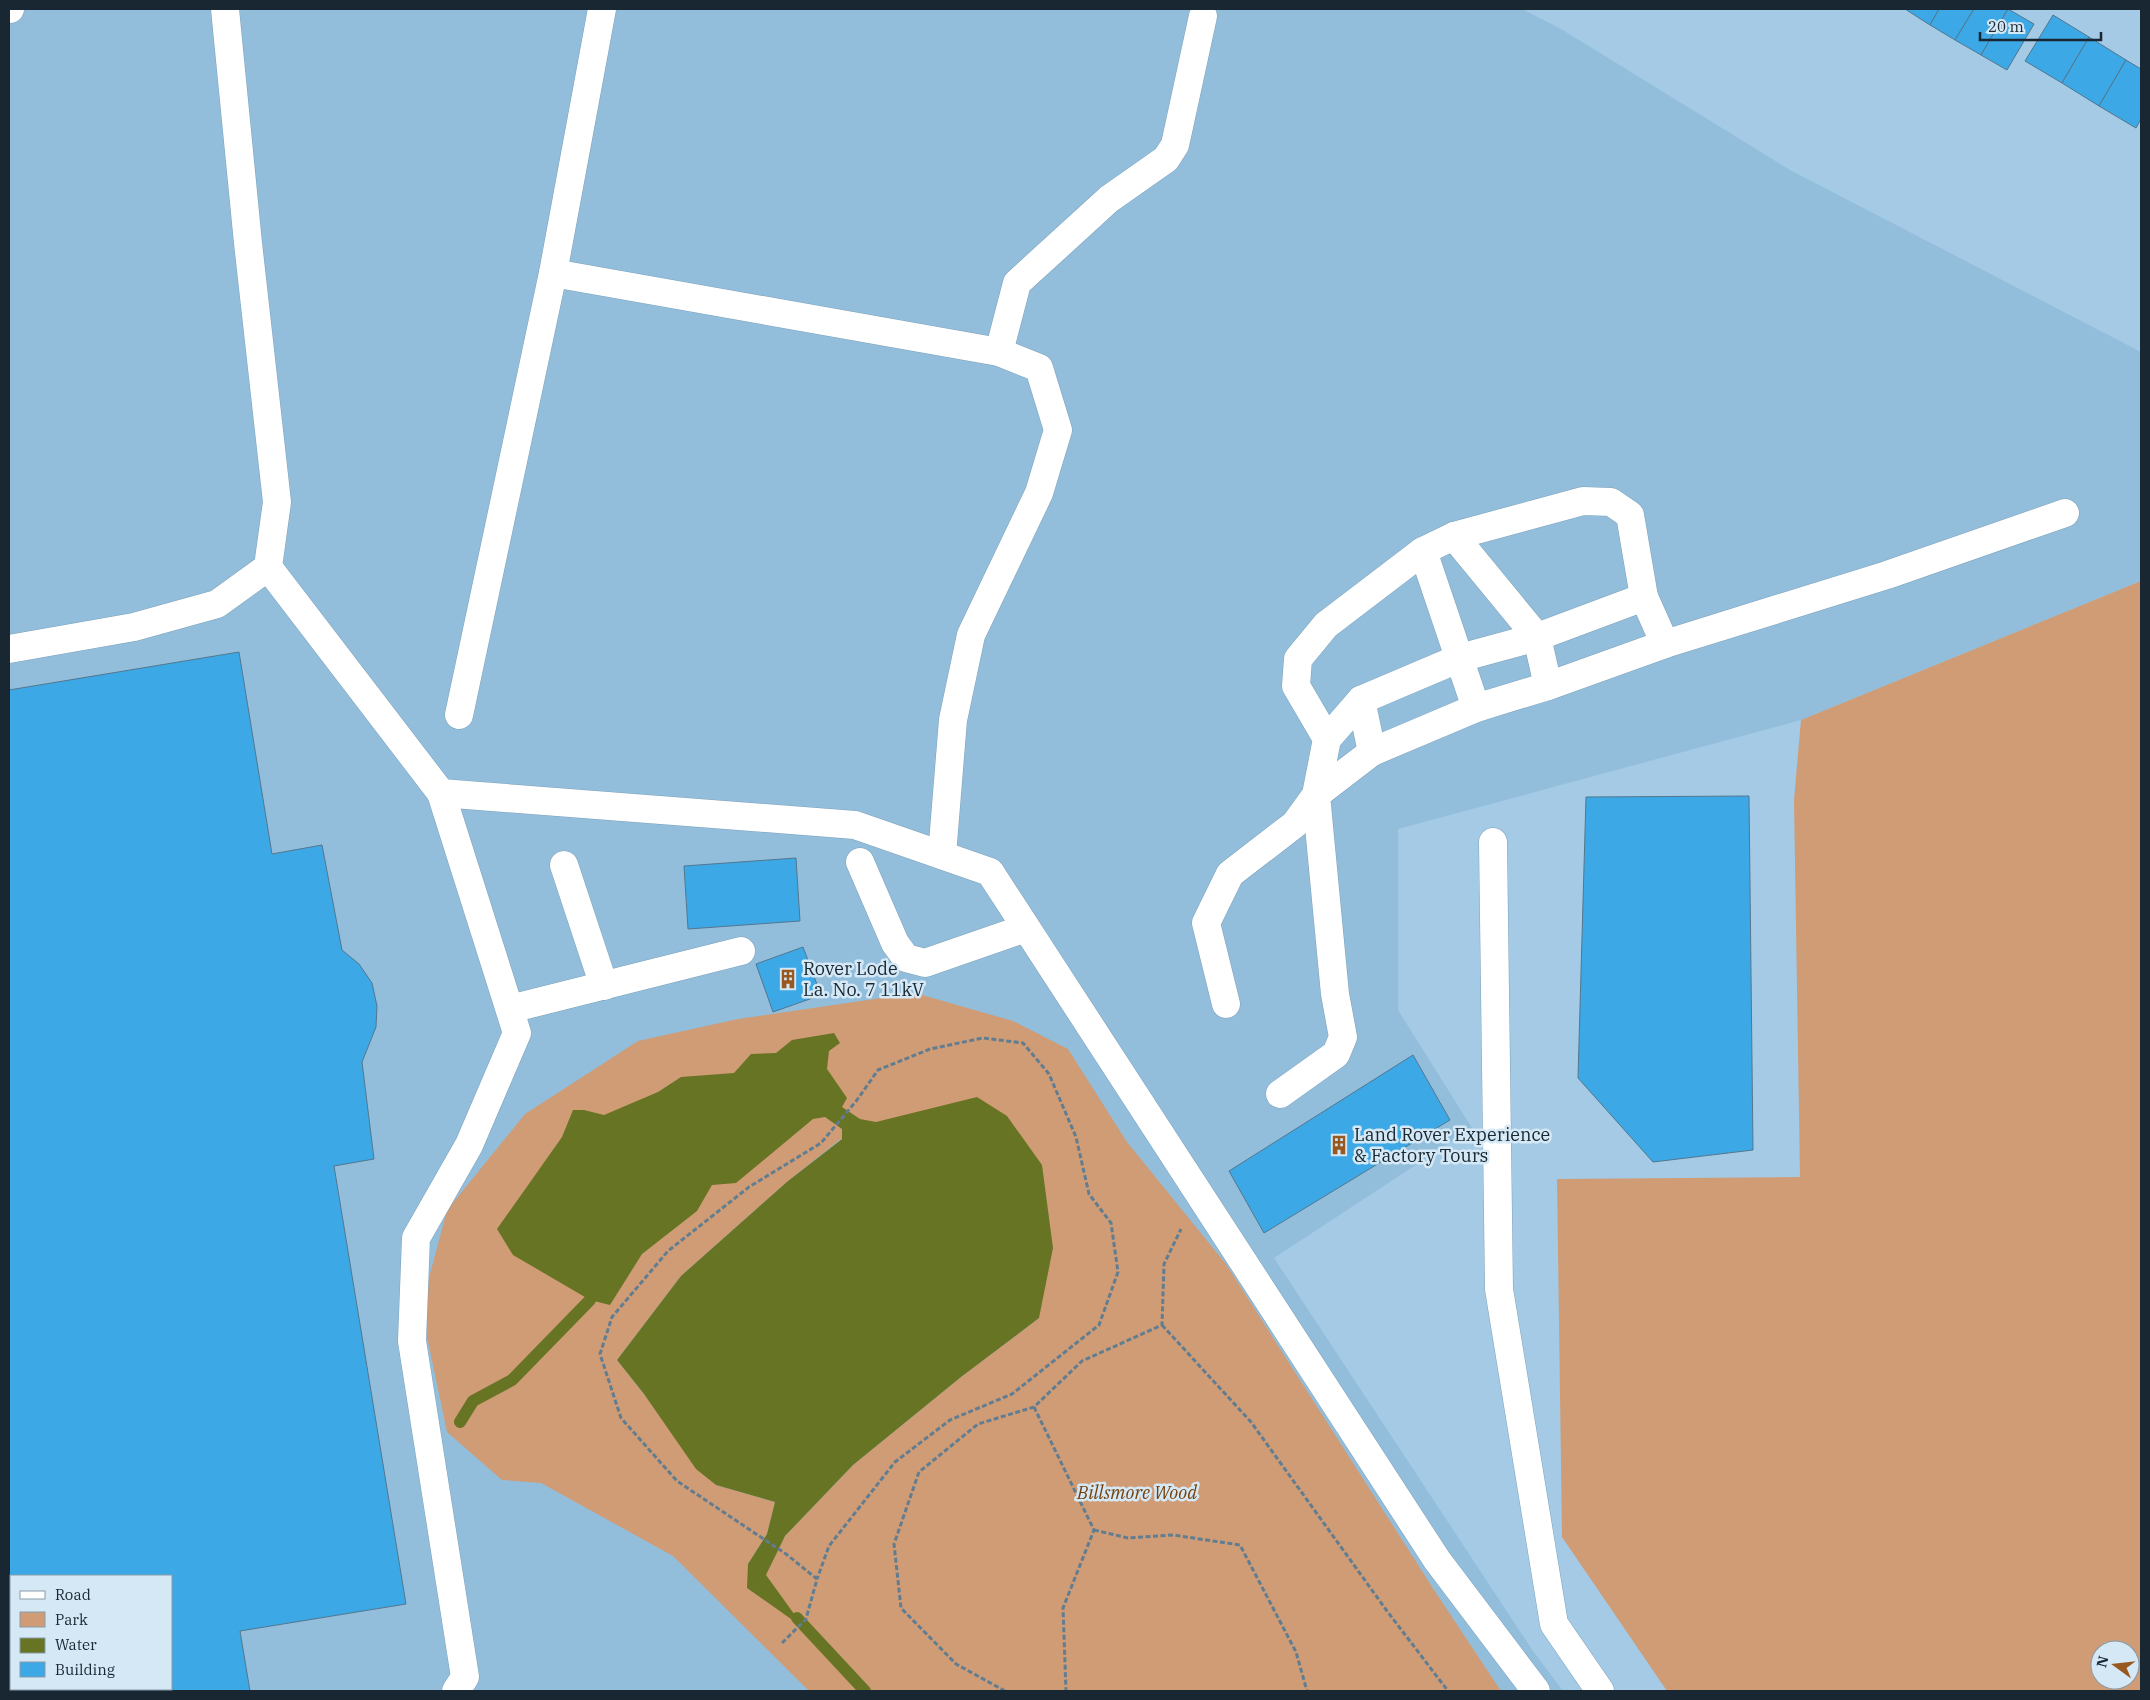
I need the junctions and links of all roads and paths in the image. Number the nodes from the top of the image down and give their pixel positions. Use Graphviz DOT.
graph roads {
  1 [pos="225,9"];
  2 [pos="602,9"];
  3 [pos="1203,16"];
  4 [pos="553,273"];
  5 [pos="999,352"];
  6 [pos="2065,513"];
  7 [pos="1454,536"];
  8 [pos="1424,551"];
  9 [pos="268,566"];
  10 [pos="1644,597"];
  11 [pos="1536,637"];
  12 [pos="1665,644"];
  13 [pos="9,649"];
  14 [pos="1460,658"];
  15 [pos="1548,686"];
  16 [pos="1361,700"];
  17 [pos="1476,708"];
  18 [pos="459,715"];
  19 [pos="1326,739"];
  20 [pos="1372,752"];
  21 [pos="441,792"];
  22 [pos="1316,795"];
  23 [pos="1493,842"];
  24 [pos="942,855"];
  25 [pos="860,862"];
  26 [pos="564,865"];
  27 [pos="1026,928"];
  28 [pos="741,951"];
  29 [pos="604,986"];
  30 [pos="1226,1004"];
  31 [pos="510,1009"];
  32 [pos="1280,1094"];
  33 [pos="1198,1193"];
  34 [pos="1162,1325"];
  35 [pos="1034,1407"];
  36 [pos="1094,1530"];
  37 [pos="817,1580"];
  38 [pos="782,1643"];
  39 [pos="463,1687"];
  40 [pos="1006,1691"];
  41 [pos="1066,1691"];
  42 [pos="1307,1691"];
  43 [pos="1448,1691"];
  44 [pos="1536,1691"];
  45 [pos="1600,1691"];
  1 -- 9 [label="lane"];
  2 -- 4 [label="lane"];
  3 -- 5 [label="lane"];
  4 -- 5 [label="lane"];
  4 -- 18 [label="lane"];
  5 -- 24 [label="lane"];
  6 -- 12 [label="lane"];
  7 -- 8 [label="lane"];
  7 -- 10 [label="lane"];
  7 -- 11 [label="lane"];
  8 -- 14 [label="lane"];
  8 -- 19 [label="lane"];
  9 -- 13 [label="lane"];
  9 -- 21 [label="lane"];
  10 -- 11 [label="lane"];
  10 -- 12 [label="lane"];
  11 -- 14 [label="lane"];
  11 -- 15 [label="lane"];
  12 -- 15 [label="lane"];
  14 -- 16 [label="lane"];
  14 -- 17 [label="lane"];
  15 -- 17 [label="lane"];
  16 -- 19 [label="lane"];
  16 -- 20 [label="lane"];
  17 -- 20 [label="lane"];
  19 -- 22 [label="lane"];
  20 -- 22 [label="lane"];
  21 -- 24 [label="lane"];
  21 -- 31 [label="lane"];
  22 -- 30 [label="lane"];
  22 -- 32 [label="lane"];
  23 -- 45 [label="lane"];
  24 -- 27 [label="lane"];
  25 -- 27 [label="lane"];
  26 -- 29 [label="lane"];
  27 -- 33 [label="lane"];
  28 -- 29 [label="lane"];
  29 -- 31 [label="lane"];
  31 -- 39 [label="lane"];
  33 -- 34 [label="path"];
  33 -- 44 [label="lane"];
  34 -- 35 [label="path"];
  34 -- 43 [label="path"];
  35 -- 36 [label="path"];
  35 -- 40 [label="path"];
  36 -- 41 [label="path"];
  36 -- 42 [label="path"];
  37 -- 37 [label="path"];
  37 -- 38 [label="path"];
}
